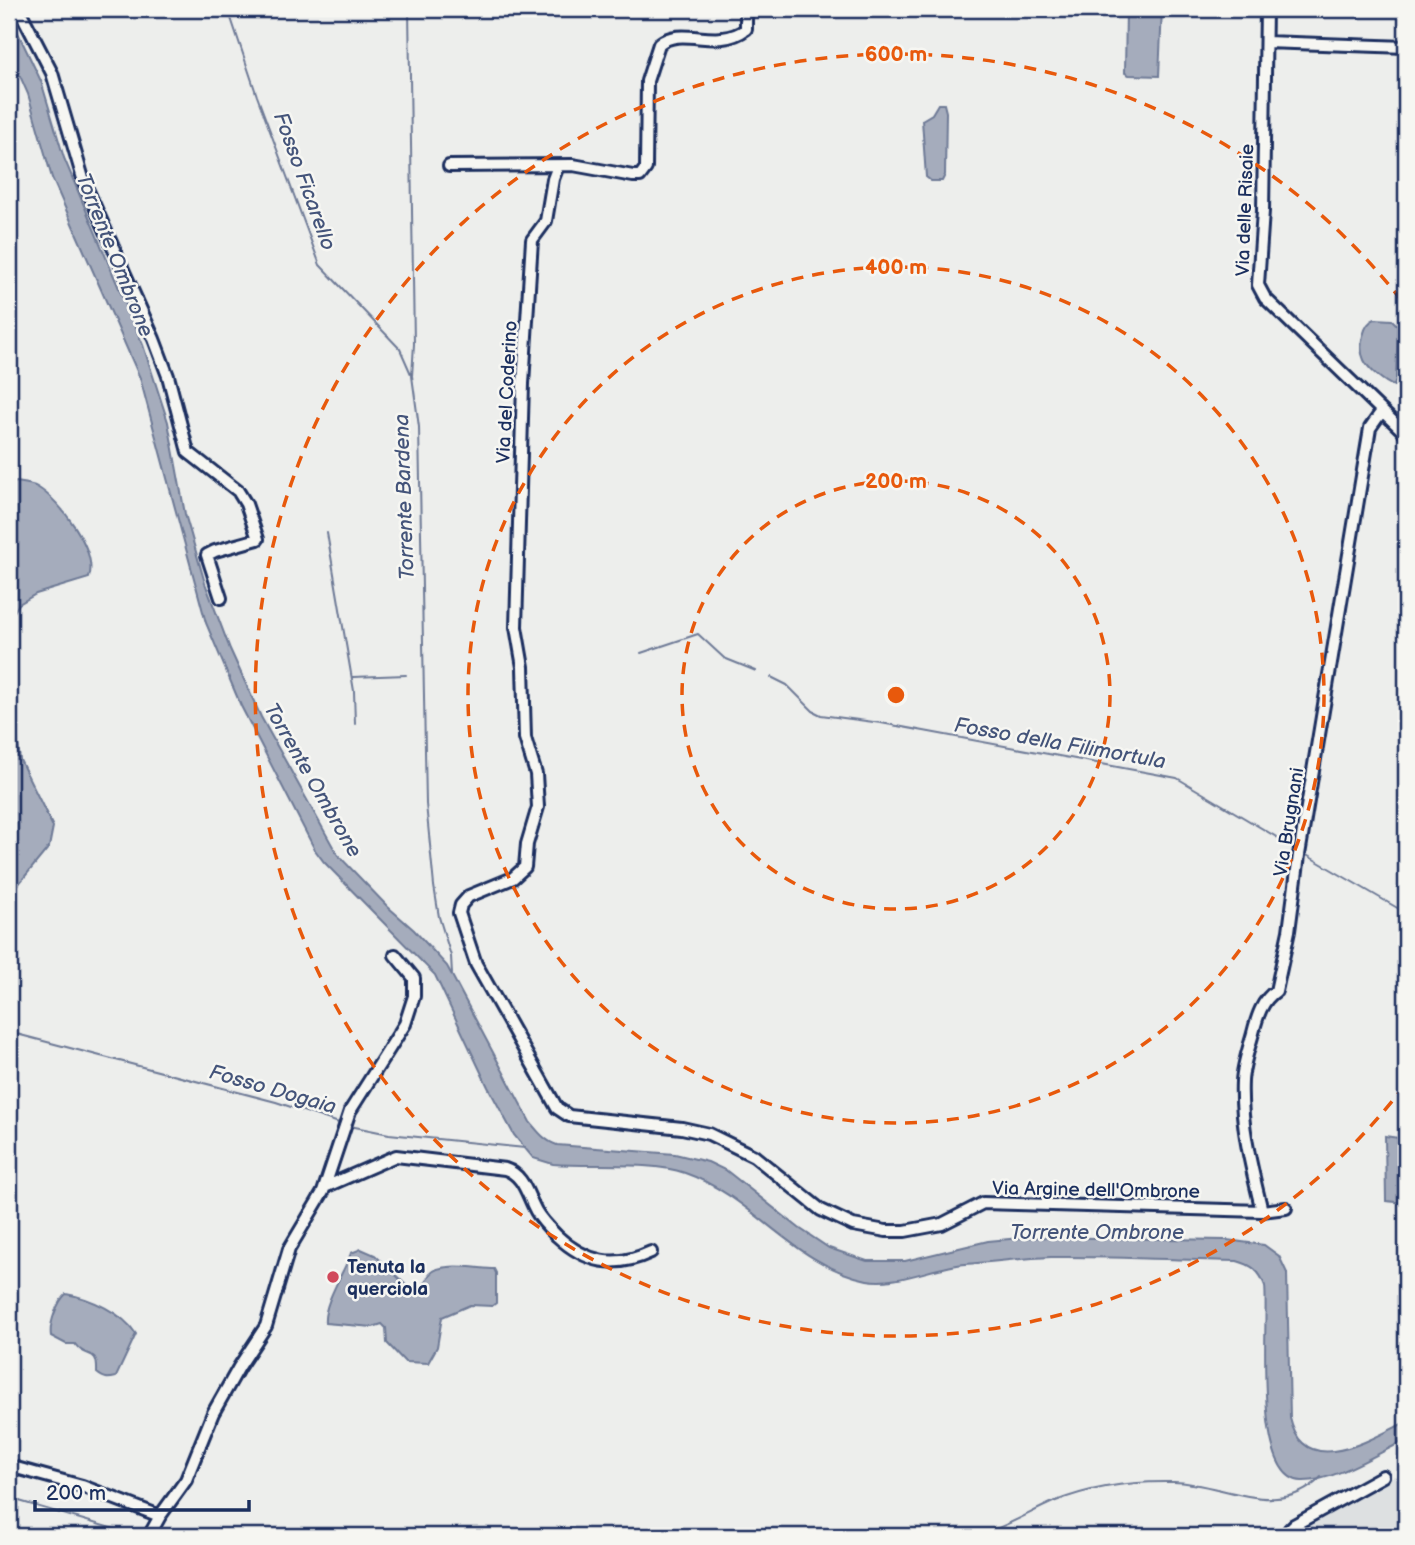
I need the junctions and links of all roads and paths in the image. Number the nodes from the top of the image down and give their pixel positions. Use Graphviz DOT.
graph roads {
  1 [pos="19,9"];
  2 [pos="746,9"];
  3 [pos="1266,9"];
  4 [pos="1266,42"];
  5 [pos="1406,47"];
  6 [pos="449,166"];
  7 [pos="558,166"];
  8 [pos="1382,411"];
  9 [pos="1406,434"];
  10 [pos="220,598"];
  11 [pos="459,913"];
  12 [pos="395,956"];
  13 [pos="325,1186"];
  14 [pos="1286,1208"];
  15 [pos="1262,1211"];
  16 [pos="651,1252"];
  17 [pos="9,1466"];
  18 [pos="1383,1476"];
  19 [pos="159,1519"];
  20 [pos="149,1536"];
  21 [pos="1288,1536"];
  1 -- 10 [label="street"];
  2 -- 7 [label="street"];
  3 -- 4 [label="street, Via delle Risaie"];
  4 -- 5 [label="street"];
  4 -- 8 [label="street, Via delle Risaie"];
  6 -- 7 [label="street"];
  7 -- 11 [label="street, Via del Coderino"];
  8 -- 9 [label="street, Via delle Risaie"];
  8 -- 15 [label="street, Via Brugnani"];
  11 -- 15 [label="street, Via Argine dell'Ombrone"];
  12 -- 13 [label="street"];
  13 -- 16 [label="street"];
  13 -- 19 [label="street"];
  14 -- 15 [label="street"];
  17 -- 19 [label="street"];
  18 -- 21 [label="street"];
  19 -- 20 [label="street"];
}
